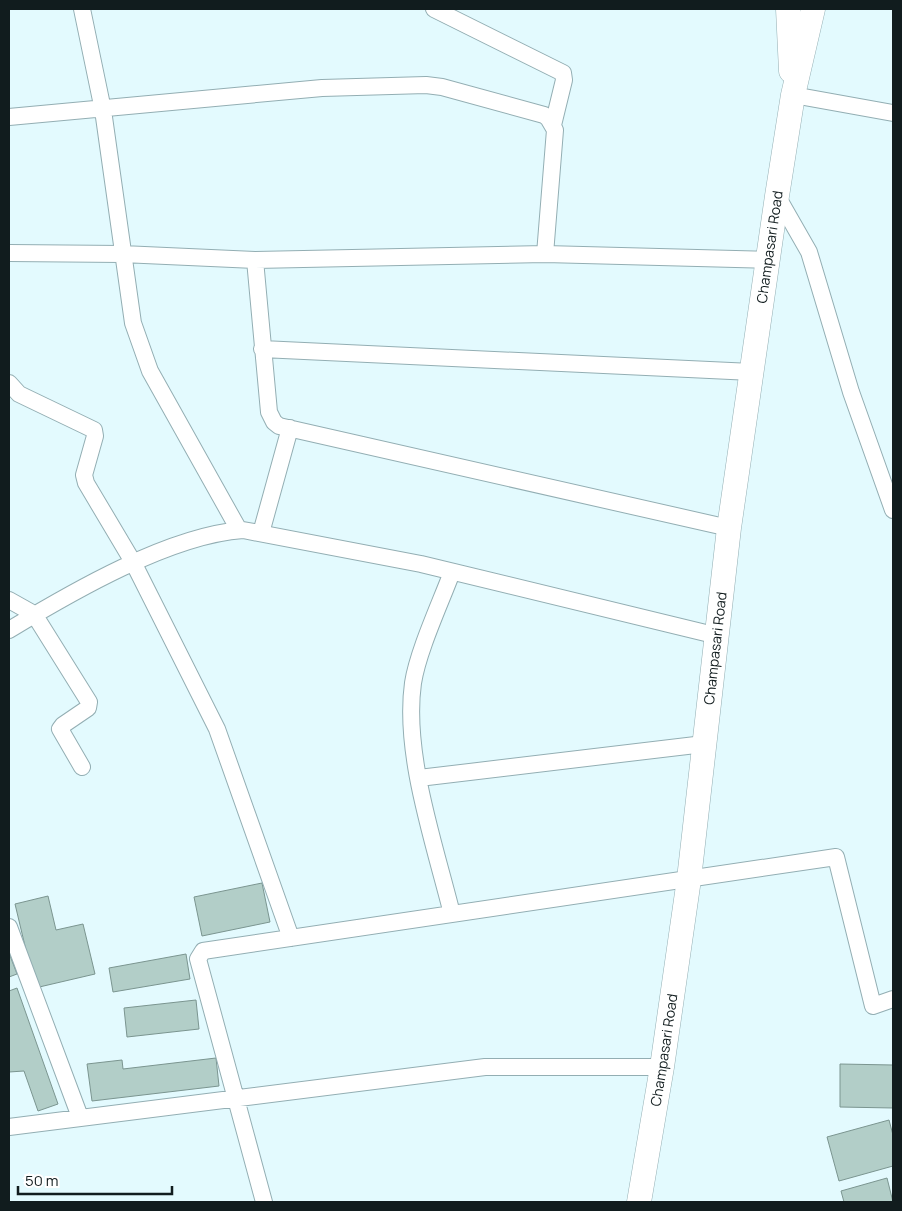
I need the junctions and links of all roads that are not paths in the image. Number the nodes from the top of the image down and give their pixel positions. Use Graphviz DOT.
graph roads {
  1 [pos="82,9"];
  2 [pos="434,9"];
  3 [pos="785,9"];
  4 [pos="812,9"];
  5 [pos="793,95"];
  6 [pos="103,110"];
  7 [pos="893,113"];
  8 [pos="9,117"];
  9 [pos="553,125"];
  10 [pos="777,196"];
  11 [pos="9,253"];
  12 [pos="122,254"];
  13 [pos="545,254"];
  14 [pos="254,260"];
  15 [pos="769,260"];
  16 [pos="262,349"];
  17 [pos="752,372"];
  18 [pos="9,383"];
  19 [pos="290,428"];
  20 [pos="893,510"];
  21 [pos="729,528"];
  22 [pos="238,530"];
  23 [pos="261,533"];
  24 [pos="133,562"];
  25 [pos="452,572"];
  26 [pos="9,600"];
  27 [pos="34,614"];
  28 [pos="9,630"];
  29 [pos="718,636"];
  30 [pos="704,744"];
  31 [pos="82,767"];
  32 [pos="419,778"];
  33 [pos="689,878"];
  34 [pos="452,914"];
  35 [pos="9,927"];
  36 [pos="291,938"];
  37 [pos="893,999"];
  38 [pos="662,1067"];
  39 [pos="234,1099"];
  40 [pos="80,1117"];
  41 [pos="9,1127"];
  42 [pos="264,1202"];
  43 [pos="639,1202"];
  1 -- 6 [label="street"];
  2 -- 9 [label="street"];
  3 -- 5 [label="main road, Champasari Road"];
  4 -- 5 [label="main road, Champasari Road"];
  5 -- 7 [label="street"];
  5 -- 10 [label="main road, Champasari Road"];
  6 -- 8 [label="street"];
  6 -- 9 [label="street"];
  6 -- 12 [label="street"];
  9 -- 13 [label="street"];
  10 -- 15 [label="main road, Champasari Road"];
  10 -- 20 [label="street"];
  11 -- 12 [label="street"];
  12 -- 14 [label="street"];
  12 -- 22 [label="street"];
  13 -- 14 [label="street"];
  13 -- 15 [label="street"];
  14 -- 16 [label="street"];
  15 -- 17 [label="main road, Champasari Road"];
  16 -- 17 [label="street"];
  16 -- 19 [label="street"];
  17 -- 21 [label="main road, Champasari Road"];
  18 -- 24 [label="street"];
  19 -- 21 [label="street"];
  19 -- 23 [label="street"];
  21 -- 29 [label="main road, Champasari Road"];
  22 -- 23 [label="street"];
  22 -- 24 [label="street"];
  23 -- 25 [label="street"];
  24 -- 27 [label="street"];
  24 -- 36 [label="street"];
  25 -- 29 [label="street"];
  25 -- 32 [label="street"];
  26 -- 27 [label="street"];
  27 -- 28 [label="street"];
  27 -- 31 [label="street"];
  29 -- 30 [label="main road, Champasari Road"];
  30 -- 32 [label="street"];
  30 -- 33 [label="main road, Champasari Road"];
  32 -- 34 [label="street"];
  33 -- 34 [label="street"];
  33 -- 37 [label="street"];
  33 -- 38 [label="main road, Champasari Road"];
  34 -- 36 [label="street"];
  35 -- 40 [label="street"];
  36 -- 39 [label="street"];
  38 -- 39 [label="street"];
  38 -- 43 [label="main road, Champasari Road"];
  39 -- 40 [label="street"];
  39 -- 42 [label="street"];
  40 -- 41 [label="street"];
}
